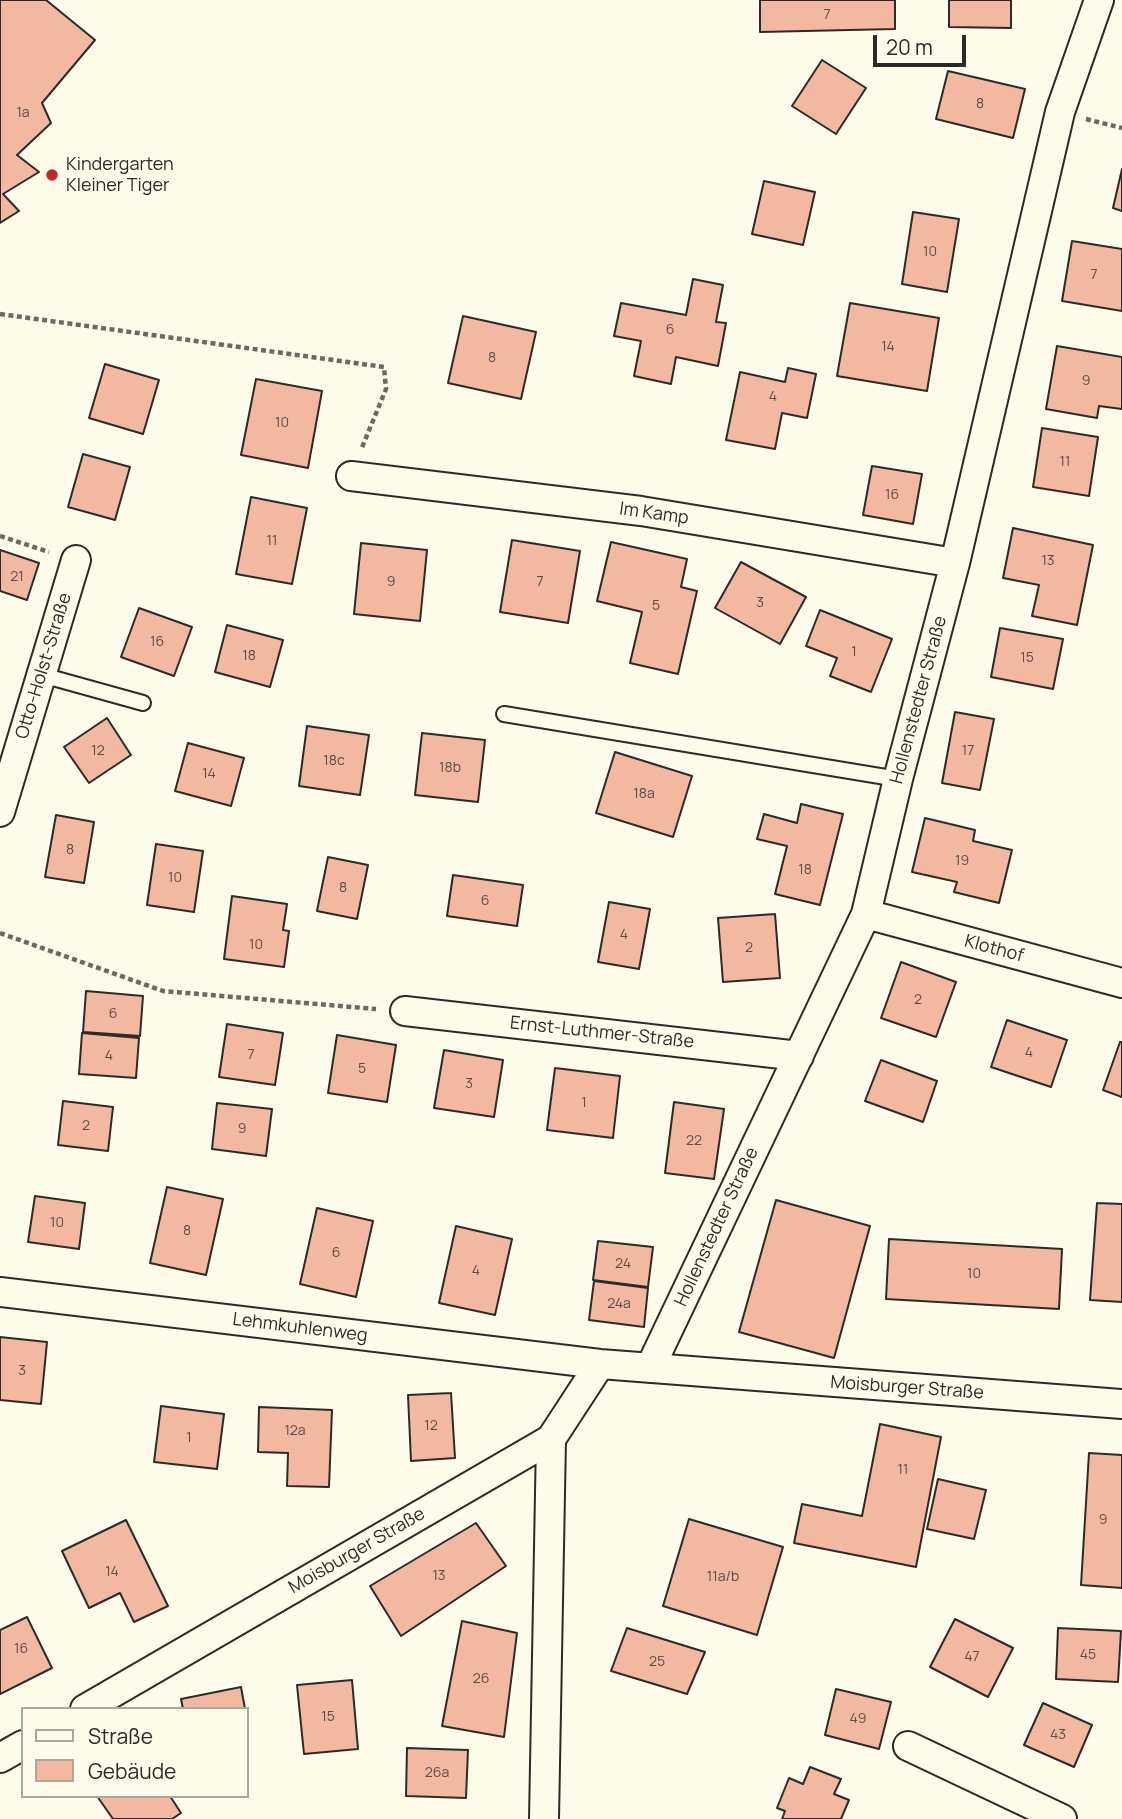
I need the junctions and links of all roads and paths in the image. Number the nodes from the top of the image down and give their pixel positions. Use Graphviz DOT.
graph roads {
  1 [pos="1099,0"];
  2 [pos="0,314"];
  3 [pos="351,476"];
  4 [pos="0,536"];
  5 [pos="76,560"];
  6 [pos="955,562"];
  7 [pos="41,675"];
  8 [pos="143,703"];
  9 [pos="504,714"];
  10 [pos="898,779"];
  11 [pos="0,812"];
  12 [pos="866,914"];
  13 [pos="0,933"];
  14 [pos="1122,983"];
  15 [pos="405,1011"];
  16 [pos="799,1056"];
  17 [pos="0,1292"];
  18 [pos="600,1364"];
  19 [pos="650,1368"];
  20 [pos="1122,1404"];
  21 [pos="551,1438"];
  22 [pos="88,1707"];
  23 [pos="908,1745"];
  24 [pos="21,1746"];
  25 [pos="0,1758"];
  26 [pos="544,1819"];
  27 [pos="1062,1819"];
  1 -- 6 [label="street, Hollenstedter Straße"];
  2 -- 3 [label="path"];
  3 -- 6 [label="street, Im Kamp"];
  4 -- 5 [label="path"];
  5 -- 7 [label="street, Otto-Holst-Straße"];
  6 -- 10 [label="street, Hollenstedter Straße"];
  7 -- 8 [label="lane"];
  7 -- 11 [label="street, Otto-Holst-Straße"];
  9 -- 10 [label="lane"];
  10 -- 12 [label="street, Hollenstedter Straße"];
  12 -- 14 [label="street, Klothof"];
  12 -- 16 [label="street, Hollenstedter Straße"];
  13 -- 15 [label="path"];
  15 -- 16 [label="street, Ernst-Luthmer-Straße"];
  16 -- 19 [label="street, Hollenstedter Straße"];
  17 -- 18 [label="street, Lehmkuhlenweg"];
  18 -- 19 [label="street, Lehmkuhlenweg"];
  18 -- 21 [label="street, Moisburger Straße"];
  19 -- 20 [label="street, Moisburger Straße"];
  21 -- 22 [label="street, Moisburger Straße"];
  21 -- 26 [label="street"];
  23 -- 27 [label="street"];
  24 -- 25 [label="street"];
}
